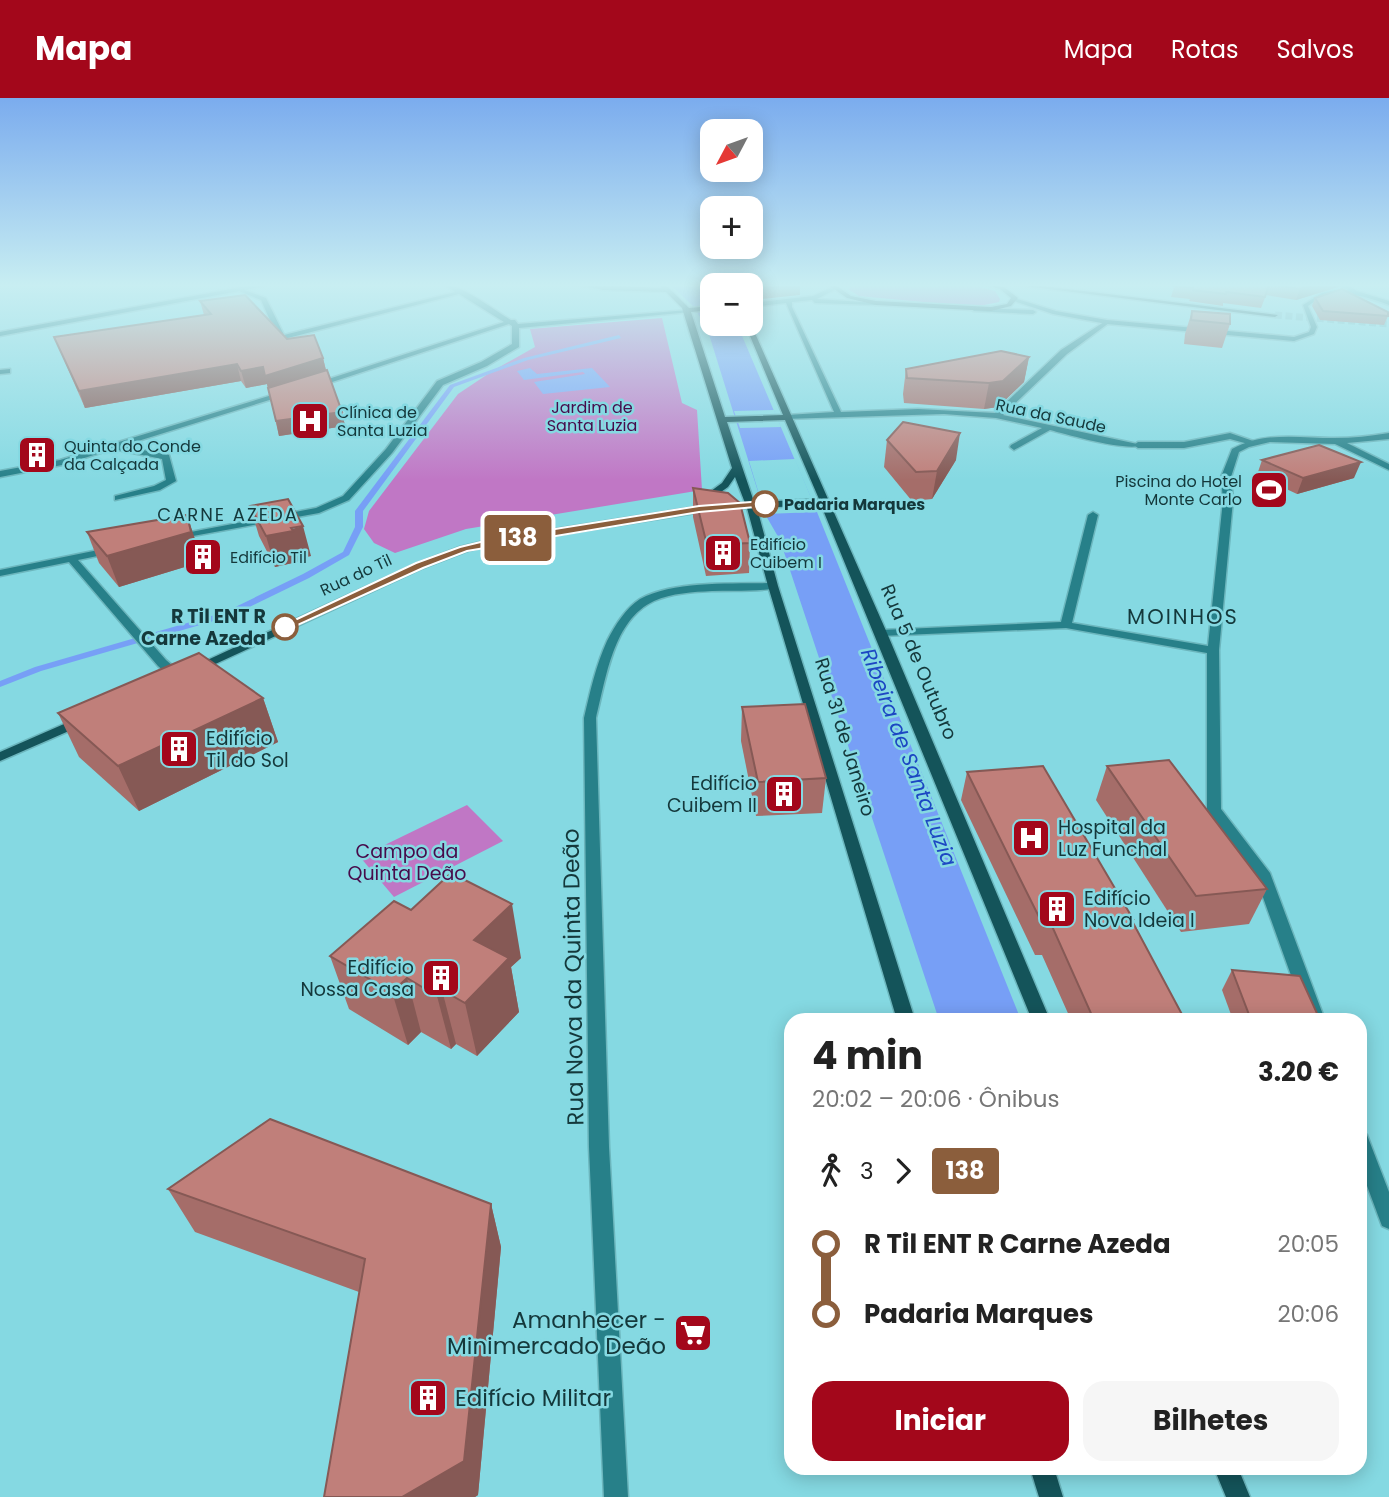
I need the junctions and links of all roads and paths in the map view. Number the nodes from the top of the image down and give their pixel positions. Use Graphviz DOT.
graph roads {
  1 [pos="431,349"];
  2 [pos="509,349"];
  3 [pos="703,349"];
  4 [pos="757,349"];
  5 [pos="809,349"];
  6 [pos="1068,349"];
  7 [pos="839,415"];
  8 [pos="997,416"];
  9 [pos="782,417"];
  10 [pos="723,419"];
  11 [pos="1047,429"];
  12 [pos="1389,436"];
  13 [pos="1337,441"];
  14 [pos="1252,442"];
  15 [pos="1014,447"];
  16 [pos="107,449"];
  17 [pos="1389,467"];
  18 [pos="737,468"];
  19 [pos="0,474"];
  20 [pos="118,498"];
  21 [pos="824,502"];
  22 [pos="750,504"];
  23 [pos="685,511"];
  24 [pos="1093,514"];
  25 [pos="163,540"];
  26 [pos="124,548"];
  27 [pos="71,558"];
  28 [pos="0,573"];
  29 [pos="773,586"];
  30 [pos="1066,625"];
  31 [pos="881,633"];
  32 [pos="1213,650"];
  33 [pos="177,676"];
  34 [pos="164,682"];
  35 [pos="88,717"];
  36 [pos="0,757"];
  37 [pos="904,1013"];
  38 [pos="1038,1013"];
  39 [pos="1313,1013"];
  40 [pos="1367,1160"];
  41 [pos="1389,1219"];
  42 [pos="1044,1475"];
  43 [pos="1229,1475"];
  44 [pos="616,1497"];
  45 [pos="1051,1497"];
  46 [pos="1238,1497"];
  1 -- 16 [label="street"];
  2 -- 25 [label="street"];
  3 -- 10 [label="main road, Rua 31 de Janeiro"];
  4 -- 9 [label="main road, Rua 5 de Outubro"];
  5 -- 7 [label="street"];
  6 -- 8 [label="street"];
  7 -- 8 [label="street, Rua da Saude"];
  7 -- 9 [label="street, Rua da Saude"];
  8 -- 11 [label="street, Rua da Saude"];
  9 -- 10 [label="main road"];
  9 -- 21 [label="main road, Rua 5 de Outubro"];
  10 -- 18 [label="main road, Rua 31 de Janeiro"];
  11 -- 14 [label="street, Rua da Saude"];
  11 -- 15 [label="street"];
  12 -- 13 [label="street, Rua da Saude"];
  13 -- 14 [label="street, Rua da Saude"];
  13 -- 17 [label="street"];
  14 -- 32 [label="street"];
  16 -- 19 [label="street"];
  16 -- 20 [label="street"];
  18 -- 22 [label="main road, Rua 31 de Janeiro"];
  18 -- 23 [label="main road"];
  21 -- 22 [label="main road, Rua do Til"];
  21 -- 31 [label="main road, Rua 5 de Outubro"];
  22 -- 23 [label="main road, Rua do Til"];
  22 -- 29 [label="main road, Rua 31 de Janeiro"];
  23 -- 33 [label="main road, Rua do Til"];
  24 -- 30 [label="street"];
  26 -- 27 [label="street"];
  27 -- 28 [label="street"];
  27 -- 33 [label="street"];
  29 -- 37 [label="main road, Rua 31 de Janeiro"];
  29 -- 44 [label="street, Rua Nova da Quinta Deão"];
  30 -- 31 [label="street"];
  30 -- 32 [label="street"];
  31 -- 38 [label="main road, Rua 5 de Outubro"];
  32 -- 39 [label="street"];
  33 -- 34 [label="main road, Rua do Til"];
  35 -- 36 [label="main road"];
  40 -- 41 [label="street"];
  42 -- 45 [label="main road"];
  43 -- 46 [label="main road"];
}
